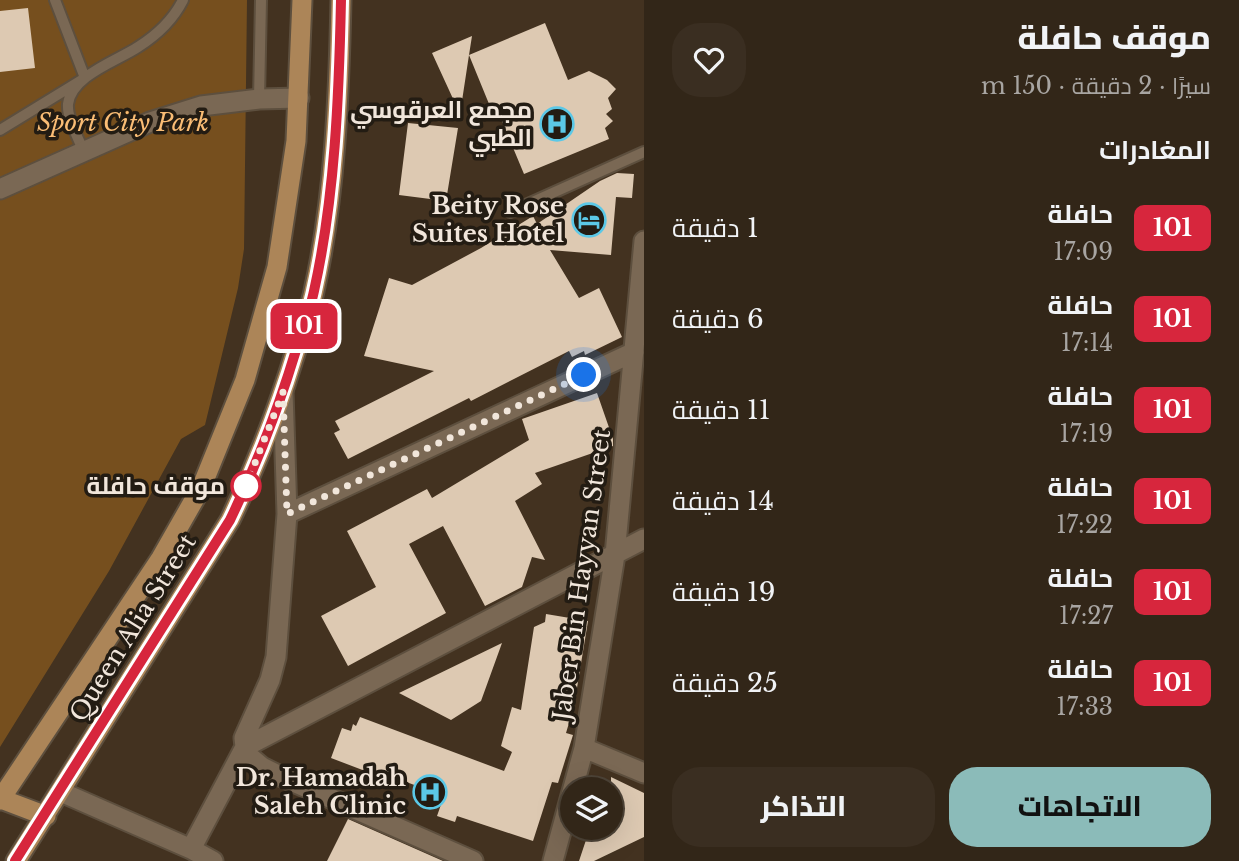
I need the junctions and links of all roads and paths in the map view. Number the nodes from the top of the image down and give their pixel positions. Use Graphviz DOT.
graph roads {
  1 [pos="55,0"];
  2 [pos="183,0"];
  3 [pos="261,0"];
  4 [pos="302,0"];
  5 [pos="341,0"];
  6 [pos="85,78"];
  7 [pos="299,97"];
  8 [pos="259,99"];
  9 [pos="0,130"];
  10 [pos="83,150"];
  11 [pos="644,152"];
  12 [pos="0,189"];
  13 [pos="510,212"];
  14 [pos="644,241"];
  15 [pos="634,352"];
  16 [pos="283,392"];
  17 [pos="287,514"];
  18 [pos="644,539"];
  19 [pos="615,555"];
  20 [pos="245,747"];
  21 [pos="584,748"];
  22 [pos="644,773"];
  23 [pos="61,792"];
  24 [pos="0,799"];
  25 [pos="46,816"];
  26 [pos="191,849"];
  27 [pos="16,861"];
  28 [pos="213,861"];
  29 [pos="473,861"];
  30 [pos="553,861"];
  1 -- 6 [label="lane"];
  2 -- 6 [label="lane"];
  3 -- 8 [label="lane"];
  4 -- 7 [label="main road, Queen Alia Street"];
  5 -- 16 [label="main road, Queen Alia Street"];
  6 -- 9 [label="lane"];
  6 -- 10 [label="lane"];
  7 -- 8 [label="street"];
  7 -- 24 [label="main road, Queen Alia Street"];
  8 -- 10 [label="street"];
  10 -- 12 [label="street"];
  11 -- 13 [label="lane"];
  14 -- 15 [label="street, Jaber Bin Hayyan Street"];
  15 -- 17 [label="street"];
  15 -- 19 [label="street, Jaber Bin Hayyan Street"];
  16 -- 17 [label="street"];
  16 -- 23 [label="main road, Queen Alia Street"];
  17 -- 20 [label="street"];
  18 -- 19 [label="street"];
  19 -- 20 [label="street"];
  19 -- 21 [label="street, Jaber Bin Hayyan Street"];
  20 -- 26 [label="street"];
  20 -- 29 [label="street"];
  21 -- 22 [label="street"];
  21 -- 30 [label="street, Jaber Bin Hayyan Street"];
  23 -- 25 [label="main road, Queen Alia Street"];
  23 -- 26 [label="street"];
  24 -- 25 [label="main road"];
  25 -- 27 [label="main road, Queen Alia Street"];
  26 -- 28 [label="street"];
}
